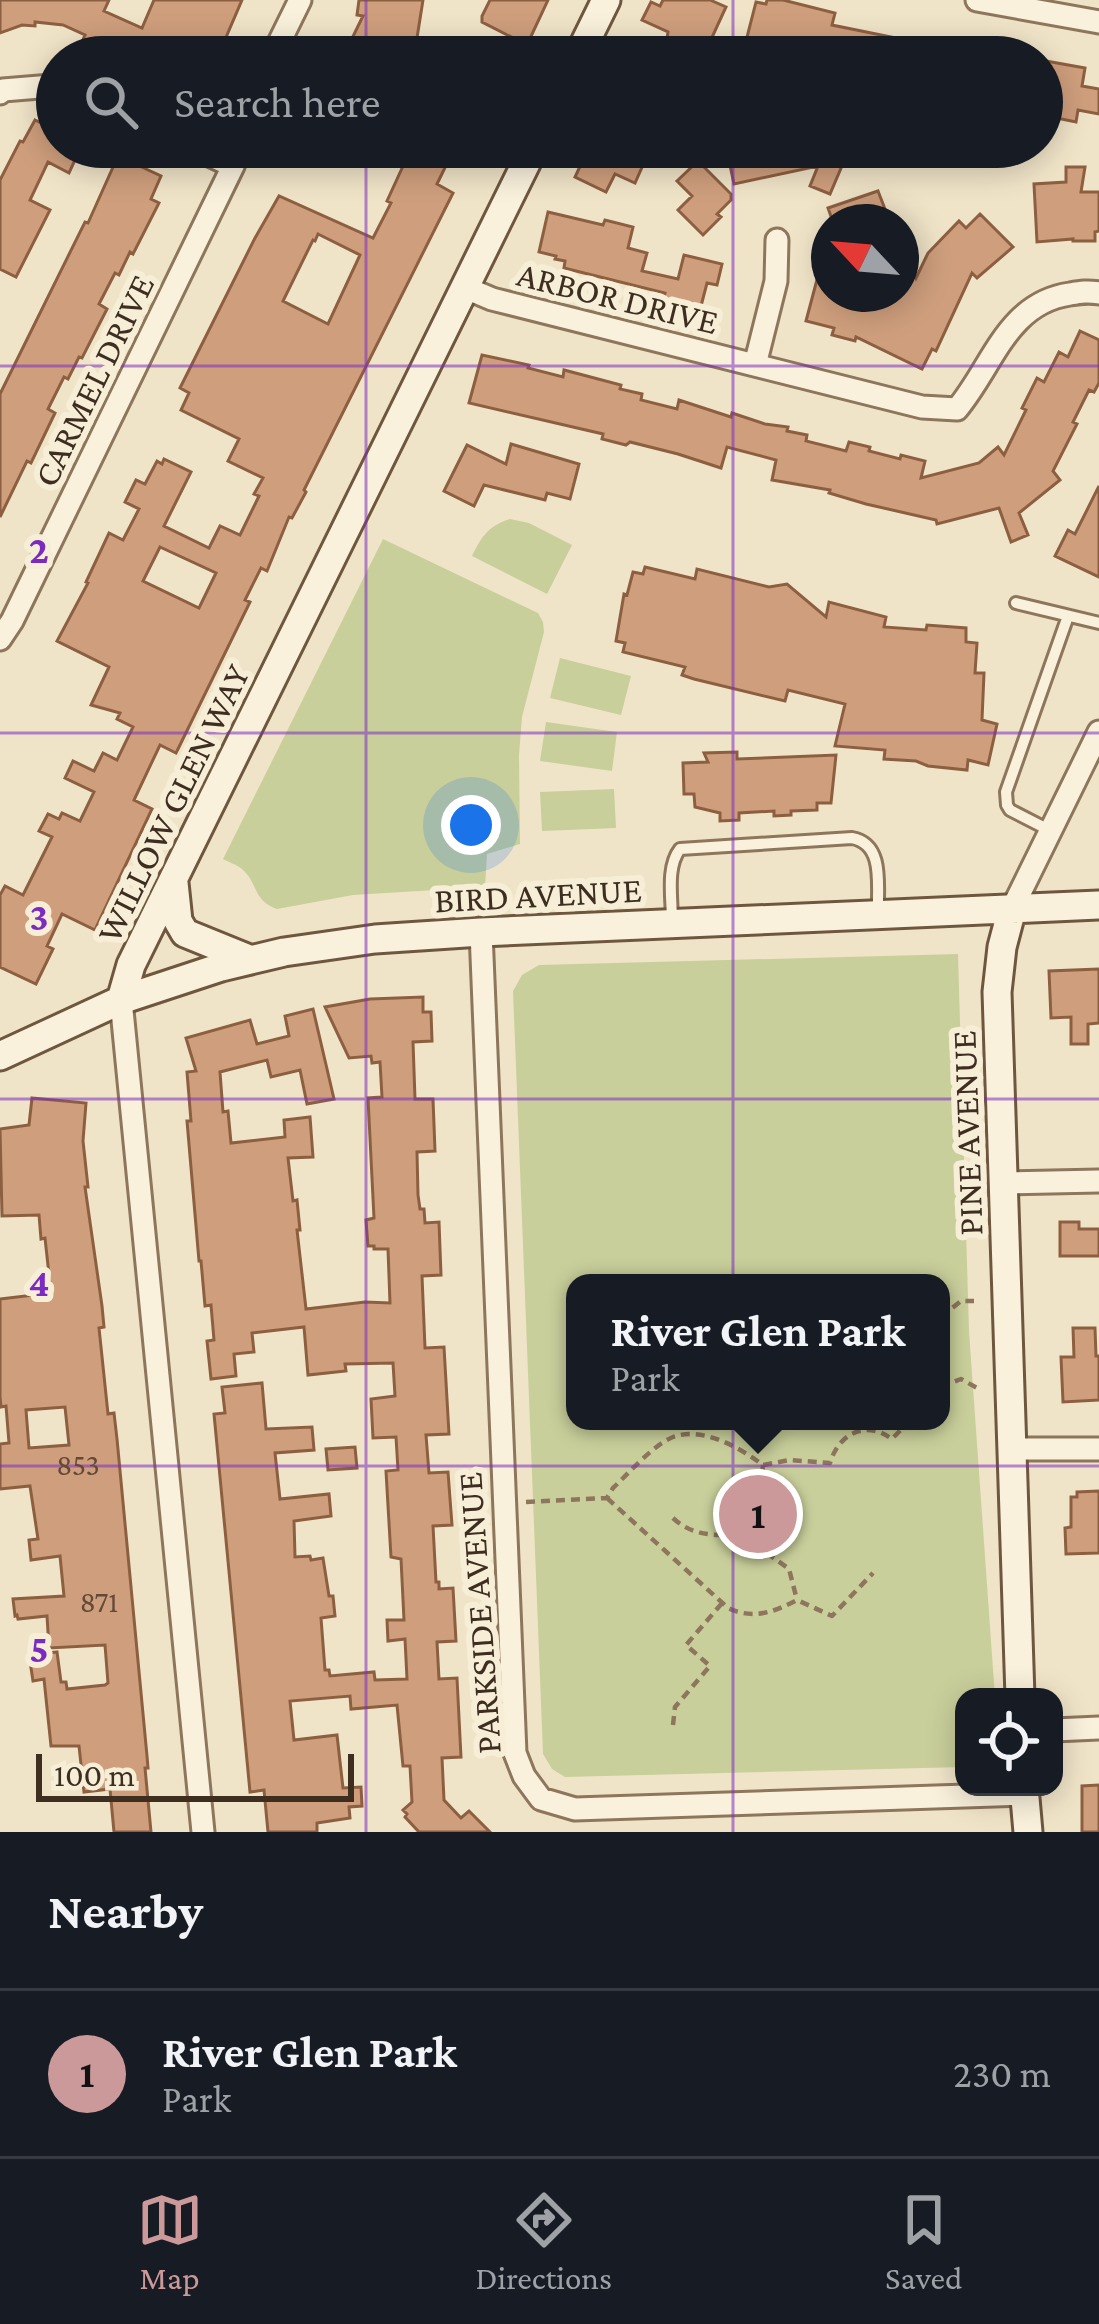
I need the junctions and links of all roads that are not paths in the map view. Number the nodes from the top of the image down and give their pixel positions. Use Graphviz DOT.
graph roads {
  1 [pos="300,0"];
  2 [pos="606,0"];
  3 [pos="977,0"];
  4 [pos="1099,22"];
  5 [pos="282,36"];
  6 [pos="588,36"];
  7 [pos="36,87"];
  8 [pos="0,93"];
  9 [pos="232,168"];
  10 [pos="524,168"];
  11 [pos="777,240"];
  12 [pos="466,288"];
  13 [pos="1099,293"];
  14 [pos="755,365"];
  15 [pos="1016,603"];
  16 [pos="1068,616"];
  17 [pos="1099,623"];
  18 [pos="0,639"];
  19 [pos="1099,732"];
  20 [pos="1051,831"];
  21 [pos="174,879"];
  22 [pos="1099,905"];
  23 [pos="1012,909"];
  24 [pos="878,915"];
  25 [pos="672,924"];
  26 [pos="481,932"];
  27 [pos="249,959"];
  28 [pos="121,1000"];
  29 [pos="0,1056"];
  30 [pos="1099,1181"];
  31 [pos="1004,1183"];
  32 [pos="1099,1449"];
  33 [pos="1010,1450"];
  34 [pos="1020,1688"];
  35 [pos="1099,1728"];
  36 [pos="1063,1730"];
  37 [pos="955,1794"];
  38 [pos="1024,1796"];
  39 [pos="203,1832"];
  40 [pos="1028,1832"];
  1 -- 5 [label="street"];
  2 -- 6 [label="street"];
  3 -- 4 [label="street"];
  7 -- 8 [label="street"];
  9 -- 18 [label="street, CARMEL DRIVE"];
  10 -- 12 [label="street, WILLOW GLEN WAY"];
  11 -- 14 [label="street, ARBOR DRIVE"];
  12 -- 14 [label="street, ARBOR DRIVE"];
  12 -- 21 [label="street, WILLOW GLEN WAY"];
  13 -- 14 [label="street, ARBOR DRIVE"];
  15 -- 16 [label="lane"];
  16 -- 17 [label="lane"];
  16 -- 20 [label="lane"];
  19 -- 20 [label="street, PINE AVENUE"];
  20 -- 23 [label="street, PINE AVENUE"];
  21 -- 27 [label="street"];
  21 -- 28 [label="street, WILLOW GLEN WAY"];
  22 -- 23 [label="street, BIRD AVENUE"];
  23 -- 24 [label="street, BIRD AVENUE"];
  23 -- 31 [label="street, PINE AVENUE"];
  24 -- 25 [label="street, BIRD AVENUE"];
  24 -- 25 [label="lane"];
  25 -- 26 [label="street, BIRD AVENUE"];
  26 -- 27 [label="street, BIRD AVENUE"];
  26 -- 37 [label="street, PARKSIDE AVENUE"];
  27 -- 28 [label="street, BIRD AVENUE"];
  28 -- 29 [label="street, BIRD AVENUE"];
  28 -- 39 [label="street, WILLOW GLEN WAY"];
  30 -- 31 [label="street"];
  31 -- 33 [label="street, PINE AVENUE"];
  32 -- 33 [label="street"];
  33 -- 34 [label="street, PINE AVENUE"];
  35 -- 36 [label="street"];
  38 -- 40 [label="street"];
}
